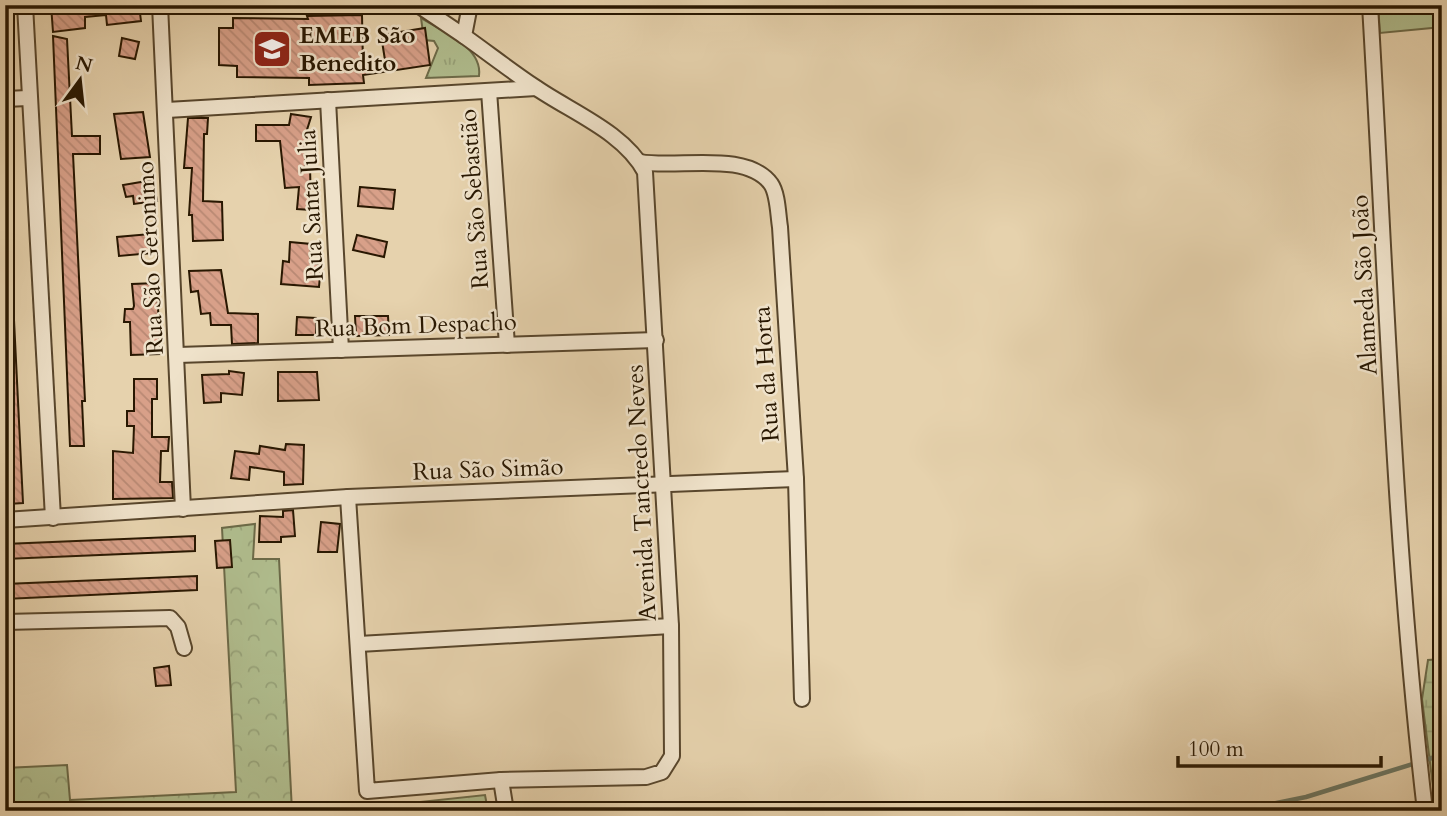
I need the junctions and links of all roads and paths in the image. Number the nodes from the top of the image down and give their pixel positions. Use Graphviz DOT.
graph roads {
  1 [pos="25,5"];
  2 [pos="160,5"];
  3 [pos="418,5"];
  4 [pos="470,5"];
  5 [pos="1370,5"];
  6 [pos="464,36"];
  7 [pos="536,88"];
  8 [pos="489,91"];
  9 [pos="28,98"];
  10 [pos="5,99"];
  11 [pos="328,100"];
  12 [pos="167,110"];
  13 [pos="640,162"];
  14 [pos="656,340"];
  15 [pos="507,345"];
  16 [pos="341,350"];
  17 [pos="178,355"];
  18 [pos="796,479"];
  19 [pos="663,485"];
  20 [pos="348,497"];
  21 [pos="183,509"];
  22 [pos="53,517"];
  23 [pos="5,520"];
  24 [pos="5,622"];
  25 [pos="671,626"];
  26 [pos="359,644"];
  27 [pos="184,648"];
  28 [pos="803,699"];
  29 [pos="501,780"];
  30 [pos="506,811"];
  31 [pos="1425,811"];
  1 -- 9 [label="street"];
  2 -- 12 [label="street, Rua São Geronimo"];
  3 -- 6 [label="street"];
  4 -- 6 [label="street"];
  5 -- 31 [label="street, Alameda São João"];
  6 -- 7 [label="street"];
  7 -- 8 [label="street"];
  7 -- 13 [label="street"];
  8 -- 11 [label="street"];
  8 -- 15 [label="street, Rua São Sebastião"];
  9 -- 10 [label="street"];
  9 -- 22 [label="street"];
  11 -- 12 [label="street"];
  11 -- 16 [label="street, Rua Santa Julia"];
  12 -- 17 [label="street, Rua São Geronimo"];
  13 -- 14 [label="street, Avenida Tancredo Neves"];
  13 -- 18 [label="street, Rua da Horta"];
  14 -- 15 [label="street, Rua Bom Despacho"];
  14 -- 19 [label="street, Avenida Tancredo Neves"];
  15 -- 16 [label="street, Rua Bom Despacho"];
  16 -- 17 [label="street, Rua Bom Despacho"];
  17 -- 21 [label="street, Rua São Geronimo"];
  18 -- 19 [label="street, Rua São Simão"];
  18 -- 28 [label="street, Rua da Horta"];
  19 -- 20 [label="street, Rua São Simão"];
  19 -- 25 [label="street, Avenida Tancredo Neves"];
  20 -- 21 [label="street, Rua São Simão"];
  20 -- 26 [label="street"];
  21 -- 22 [label="street, Rua São Simão"];
  22 -- 23 [label="street, Rua São Simão"];
  24 -- 27 [label="street"];
  25 -- 26 [label="street"];
  25 -- 29 [label="street, Avenida Tancredo Neves"];
  26 -- 29 [label="street, Avenida Tancredo Neves"];
  29 -- 30 [label="street"];
}
